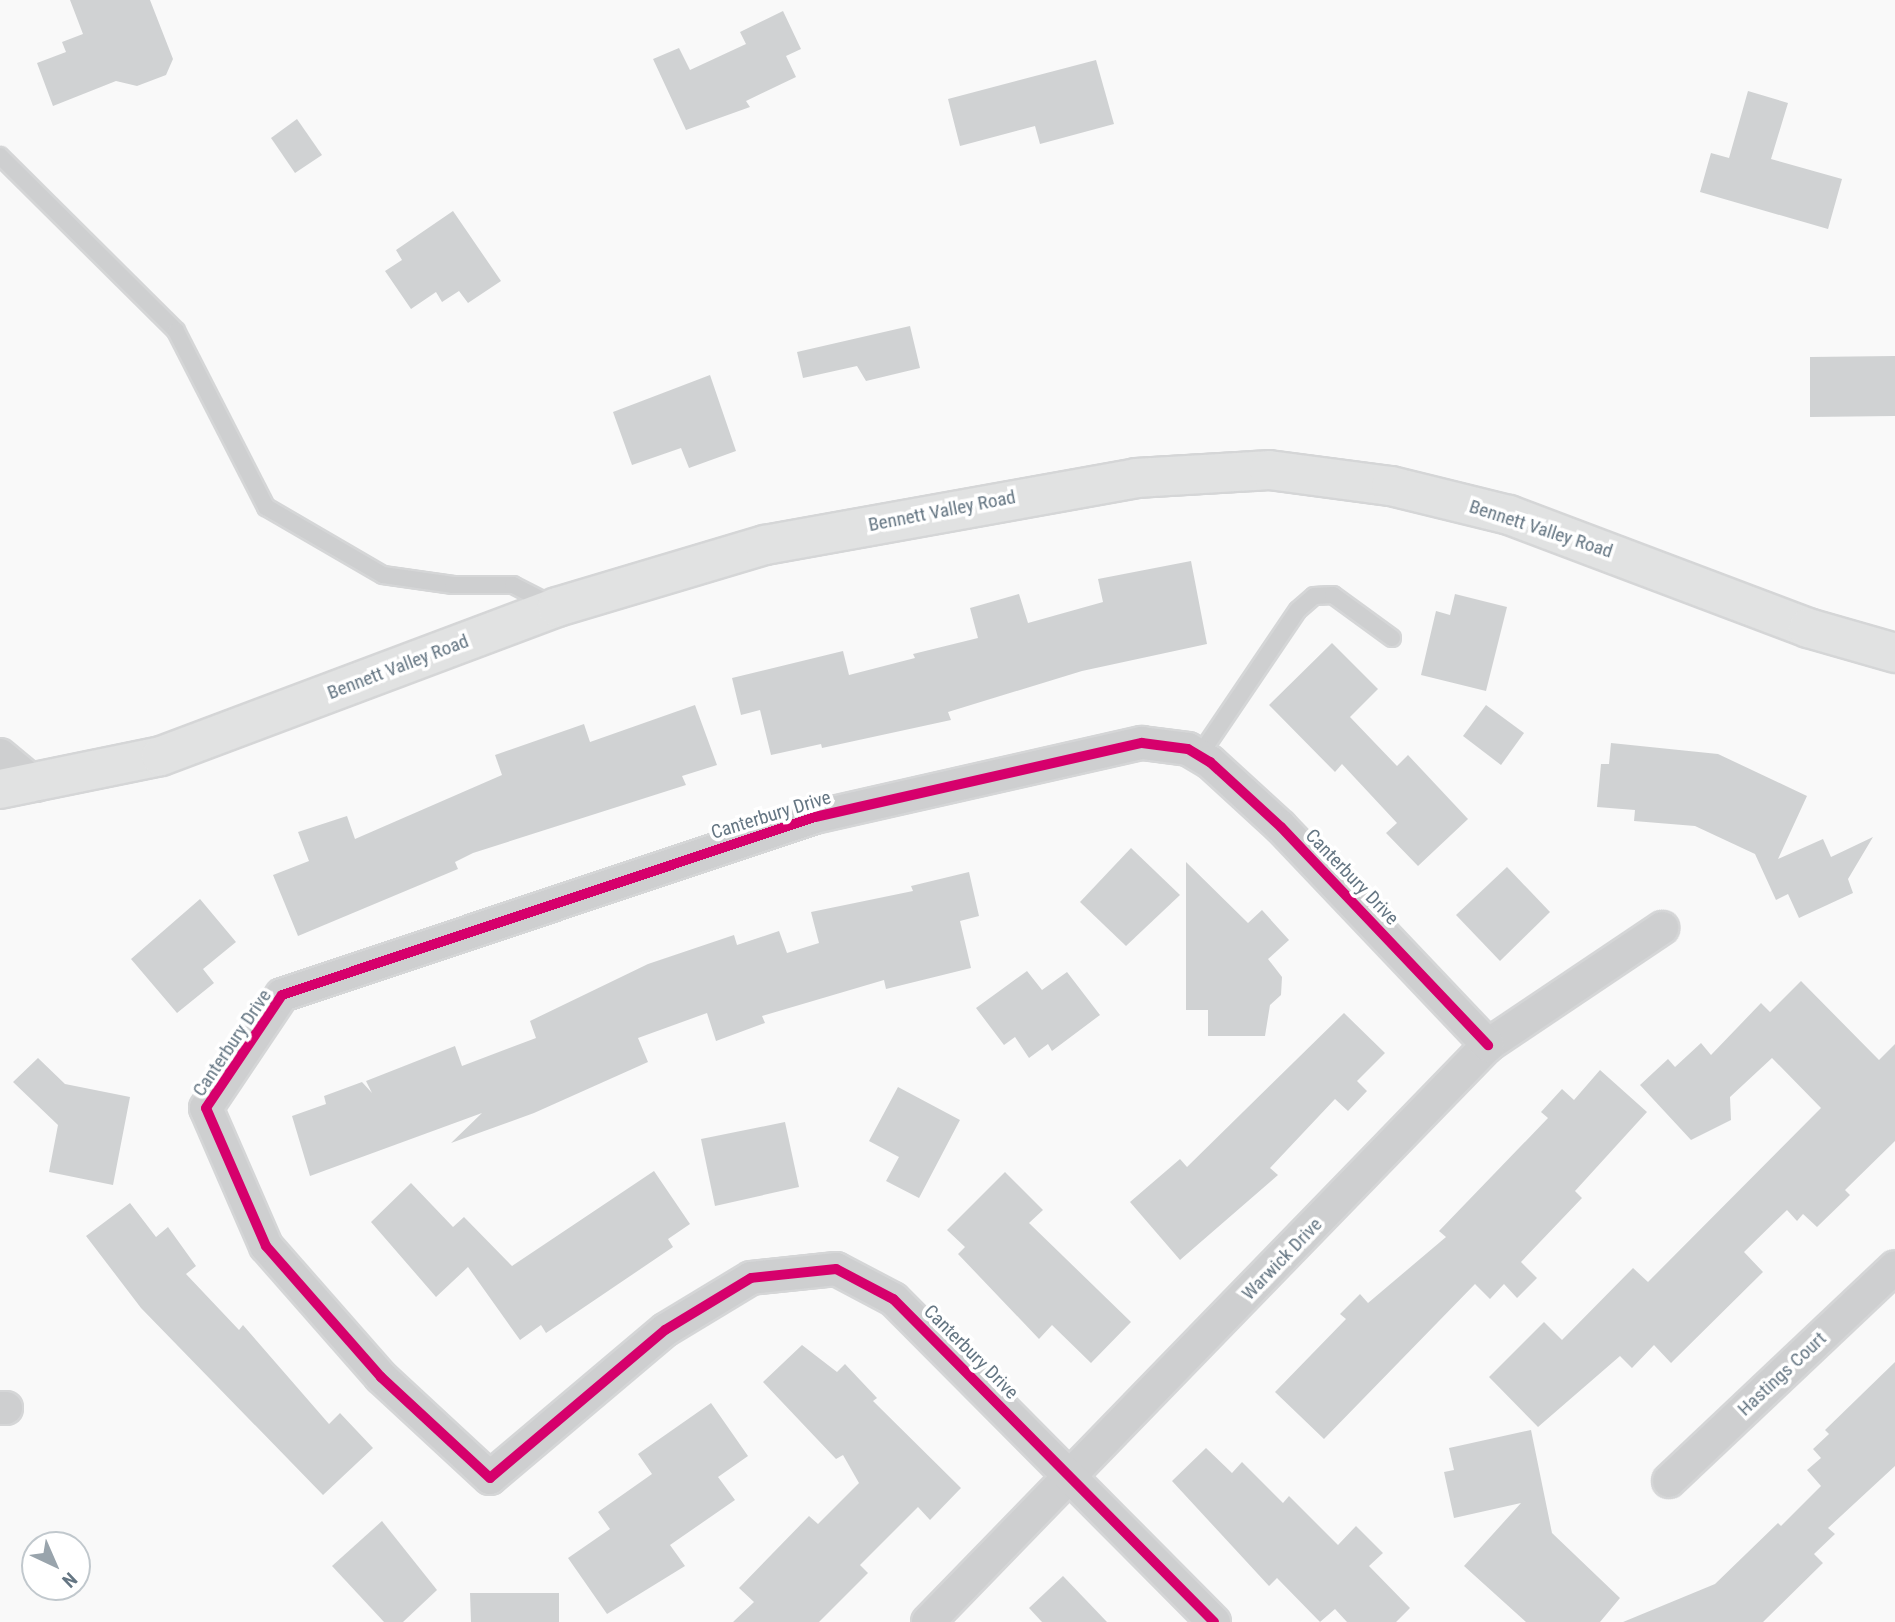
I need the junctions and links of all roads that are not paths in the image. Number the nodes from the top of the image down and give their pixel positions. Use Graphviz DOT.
graph roads {
  1 [pos="0,156"];
  2 [pos="557,607"];
  3 [pos="1392,638"];
  4 [pos="1895,653"];
  5 [pos="0,755"];
  6 [pos="1199,756"];
  7 [pos="18,787"];
  8 [pos="1662,928"];
  9 [pos="1488,1045"];
  10 [pos="1895,1267"];
  11 [pos="1071,1478"];
  12 [pos="1669,1481"];
  13 [pos="928,1622"];
  14 [pos="1214,1622"];
  1 -- 2 [label="lane"];
  2 -- 4 [label="street, Bennett Valley Road"];
  2 -- 7 [label="street, Bennett Valley Road"];
  3 -- 6 [label="lane"];
  5 -- 7 [label="street"];
  6 -- 9 [label="street, Canterbury Drive"];
  6 -- 11 [label="street, Canterbury Drive"];
  8 -- 9 [label="street, Warwick Drive"];
  9 -- 11 [label="street, Warwick Drive"];
  10 -- 12 [label="street, Hastings Court"];
  11 -- 13 [label="street, Warwick Drive"];
  11 -- 14 [label="street, Canterbury Drive"];
}
